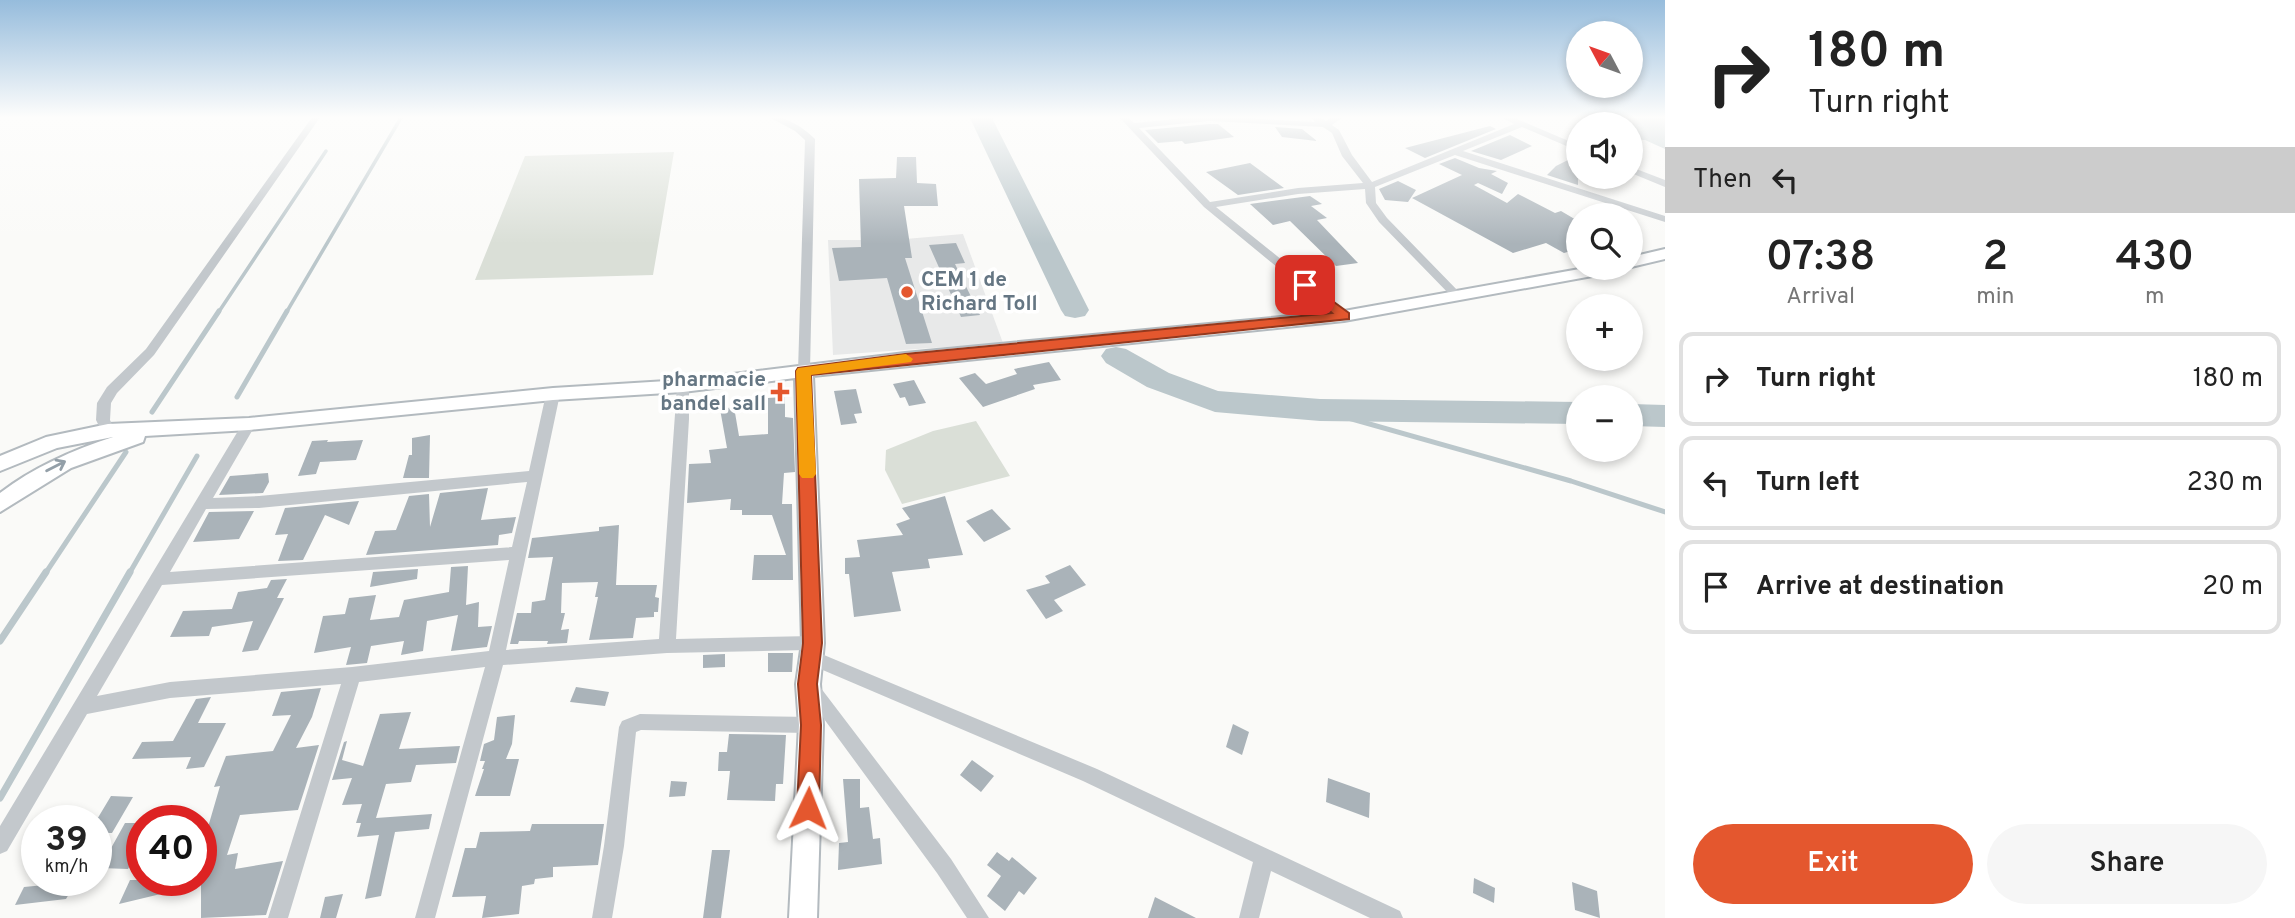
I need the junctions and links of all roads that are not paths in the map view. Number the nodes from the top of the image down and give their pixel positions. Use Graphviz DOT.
graph roads {
  1 [pos="287,159"];
  2 [pos="809,159"];
  3 [pos="1163,159"];
  4 [pos="1349,159"];
  5 [pos="1439,159"];
  6 [pos="1477,159"];
  7 [pos="1643,175"];
  8 [pos="1665,184"];
  9 [pos="1370,186"];
  10 [pos="1208,205"];
  11 [pos="1665,219"];
  12 [pos="1665,254"];
  13 [pos="1643,259"];
  14 [pos="1566,276"];
  15 [pos="1457,296"];
  16 [pos="1344,316"];
  17 [pos="804,371"];
  18 [pos="683,386"];
  19 [pos="553,394"];
  20 [pos="249,424"];
  21 [pos="160,430"];
  22 [pos="108,431"];
  23 [pos="0,464"];
  24 [pos="533,477"];
  25 [pos="0,504"];
  26 [pos="200,505"];
  27 [pos="519,553"];
  28 [pos="156,579"];
  29 [pos="667,646"];
  30 [pos="811,650"];
  31 [pos="496,658"];
  32 [pos="352,675"];
  33 [pos="808,684"];
  34 [pos="83,707"];
  35 [pos="811,725"];
  36 [pos="0,844"];
  37 [pos="1265,856"];
  38 [pos="278,918"];
  39 [pos="425,918"];
  40 [pos="602,918"];
  41 [pos="803,918"];
  42 [pos="979,918"];
  43 [pos="1249,918"];
  44 [pos="1393,918"];
  1 -- 22 [label="street"];
  2 -- 17 [label="street"];
  3 -- 10 [label="street"];
  4 -- 9 [label="street"];
  5 -- 9 [label="street"];
  6 -- 11 [label="street"];
  7 -- 8 [label="street"];
  9 -- 10 [label="street"];
  9 -- 15 [label="street"];
  10 -- 16 [label="street"];
  12 -- 13 [label="street"];
  14 -- 15 [label="street"];
  15 -- 16 [label="street"];
  16 -- 17 [label="street"];
  17 -- 18 [label="street"];
  17 -- 30 [label="street"];
  18 -- 19 [label="street"];
  18 -- 29 [label="street"];
  19 -- 20 [label="street"];
  19 -- 24 [label="street"];
  20 -- 21 [label="street"];
  20 -- 26 [label="street"];
  21 -- 22 [label="street"];
  25 -- 21 [label="street, one-way"];
  22 -- 23 [label="street"];
  24 -- 26 [label="street"];
  24 -- 27 [label="street"];
  26 -- 28 [label="street"];
  27 -- 28 [label="street"];
  27 -- 31 [label="street"];
  28 -- 34 [label="street"];
  29 -- 30 [label="street"];
  29 -- 31 [label="street"];
  30 -- 33 [label="street"];
  30 -- 37 [label="street"];
  31 -- 32 [label="street"];
  31 -- 39 [label="street"];
  32 -- 34 [label="street"];
  32 -- 38 [label="street"];
  33 -- 35 [label="street"];
  33 -- 42 [label="street"];
  34 -- 36 [label="street"];
  35 -- 40 [label="street"];
  35 -- 41 [label="street"];
  37 -- 43 [label="street"];
  37 -- 44 [label="street"];
}
